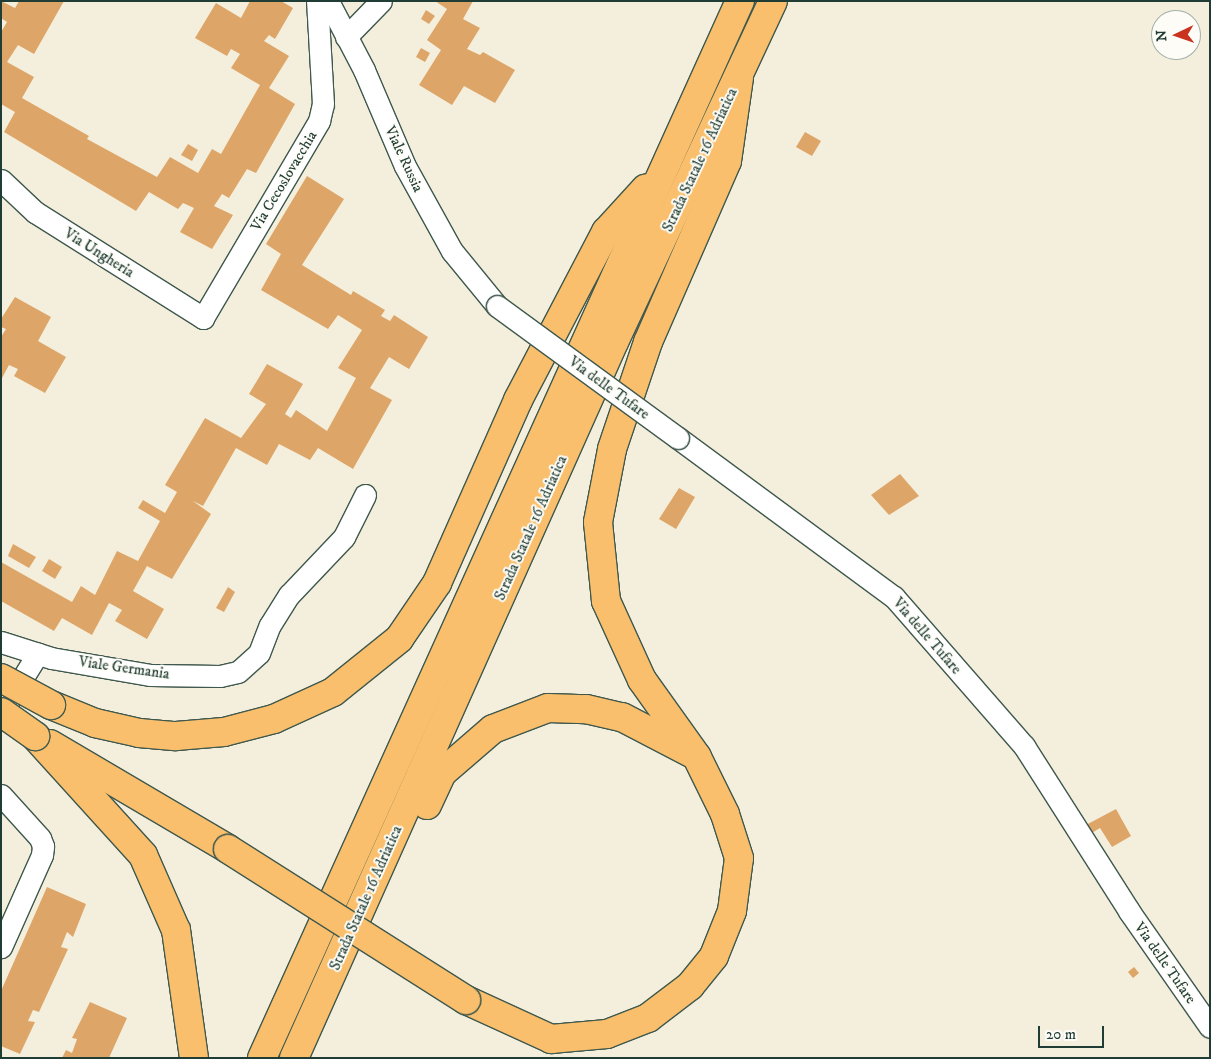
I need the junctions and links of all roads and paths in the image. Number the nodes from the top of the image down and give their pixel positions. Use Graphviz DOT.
graph roads {
  1 [pos="317,1"];
  2 [pos="328,1"];
  3 [pos="381,1"];
  4 [pos="740,1"];
  5 [pos="773,1"];
  6 [pos="346,38"];
  7 [pos="739,78"];
  8 [pos="664,168"];
  9 [pos="4,192"];
  10 [pos="496,306"];
  11 [pos="203,318"];
  12 [pos="365,495"];
  13 [pos="1,642"];
  14 [pos="38,654"];
  15 [pos="1,678"];
  16 [pos="1,712"];
  17 [pos="35,736"];
  18 [pos="697,756"];
  19 [pos="1,795"];
  20 [pos="364,902"];
  21 [pos="1,947"];
  22 [pos="1210,1027"];
  23 [pos="194,1058"];
  24 [pos="262,1058"];
  25 [pos="294,1058"];
  1 -- 11 [label="street, Via Cecoslovacchia"];
  2 -- 6 [label="street, Viale Russia"];
  3 -- 6 [label="street"];
  4 -- 8 [label="highway, Strada Statale 16 Adriatica"];
  5 -- 7 [label="highway, Strada Statale 16 Adriatica"];
  6 -- 10 [label="street, Viale Russia"];
  7 -- 18 [label="highway"];
  7 -- 20 [label="highway, Strada Statale 16 Adriatica"];
  8 -- 15 [label="highway, bridge"];
  8 -- 24 [label="highway, Strada Statale 16 Adriatica"];
  9 -- 11 [label="street, Via Ungheria"];
  10 -- 22 [label="street, Via delle Tufare, bridge"];
  12 -- 14 [label="street, Viale Germania"];
  13 -- 14 [label="street, Viale Germania"];
  14 -- 16 [label="street"];
  16 -- 17 [label="highway, bridge"];
  17 -- 18 [label="highway, bridge"];
  17 -- 23 [label="highway"];
  18 -- 20 [label="highway"];
  19 -- 21 [label="street"];
  20 -- 25 [label="highway, Strada Statale 16 Adriatica"];
}
